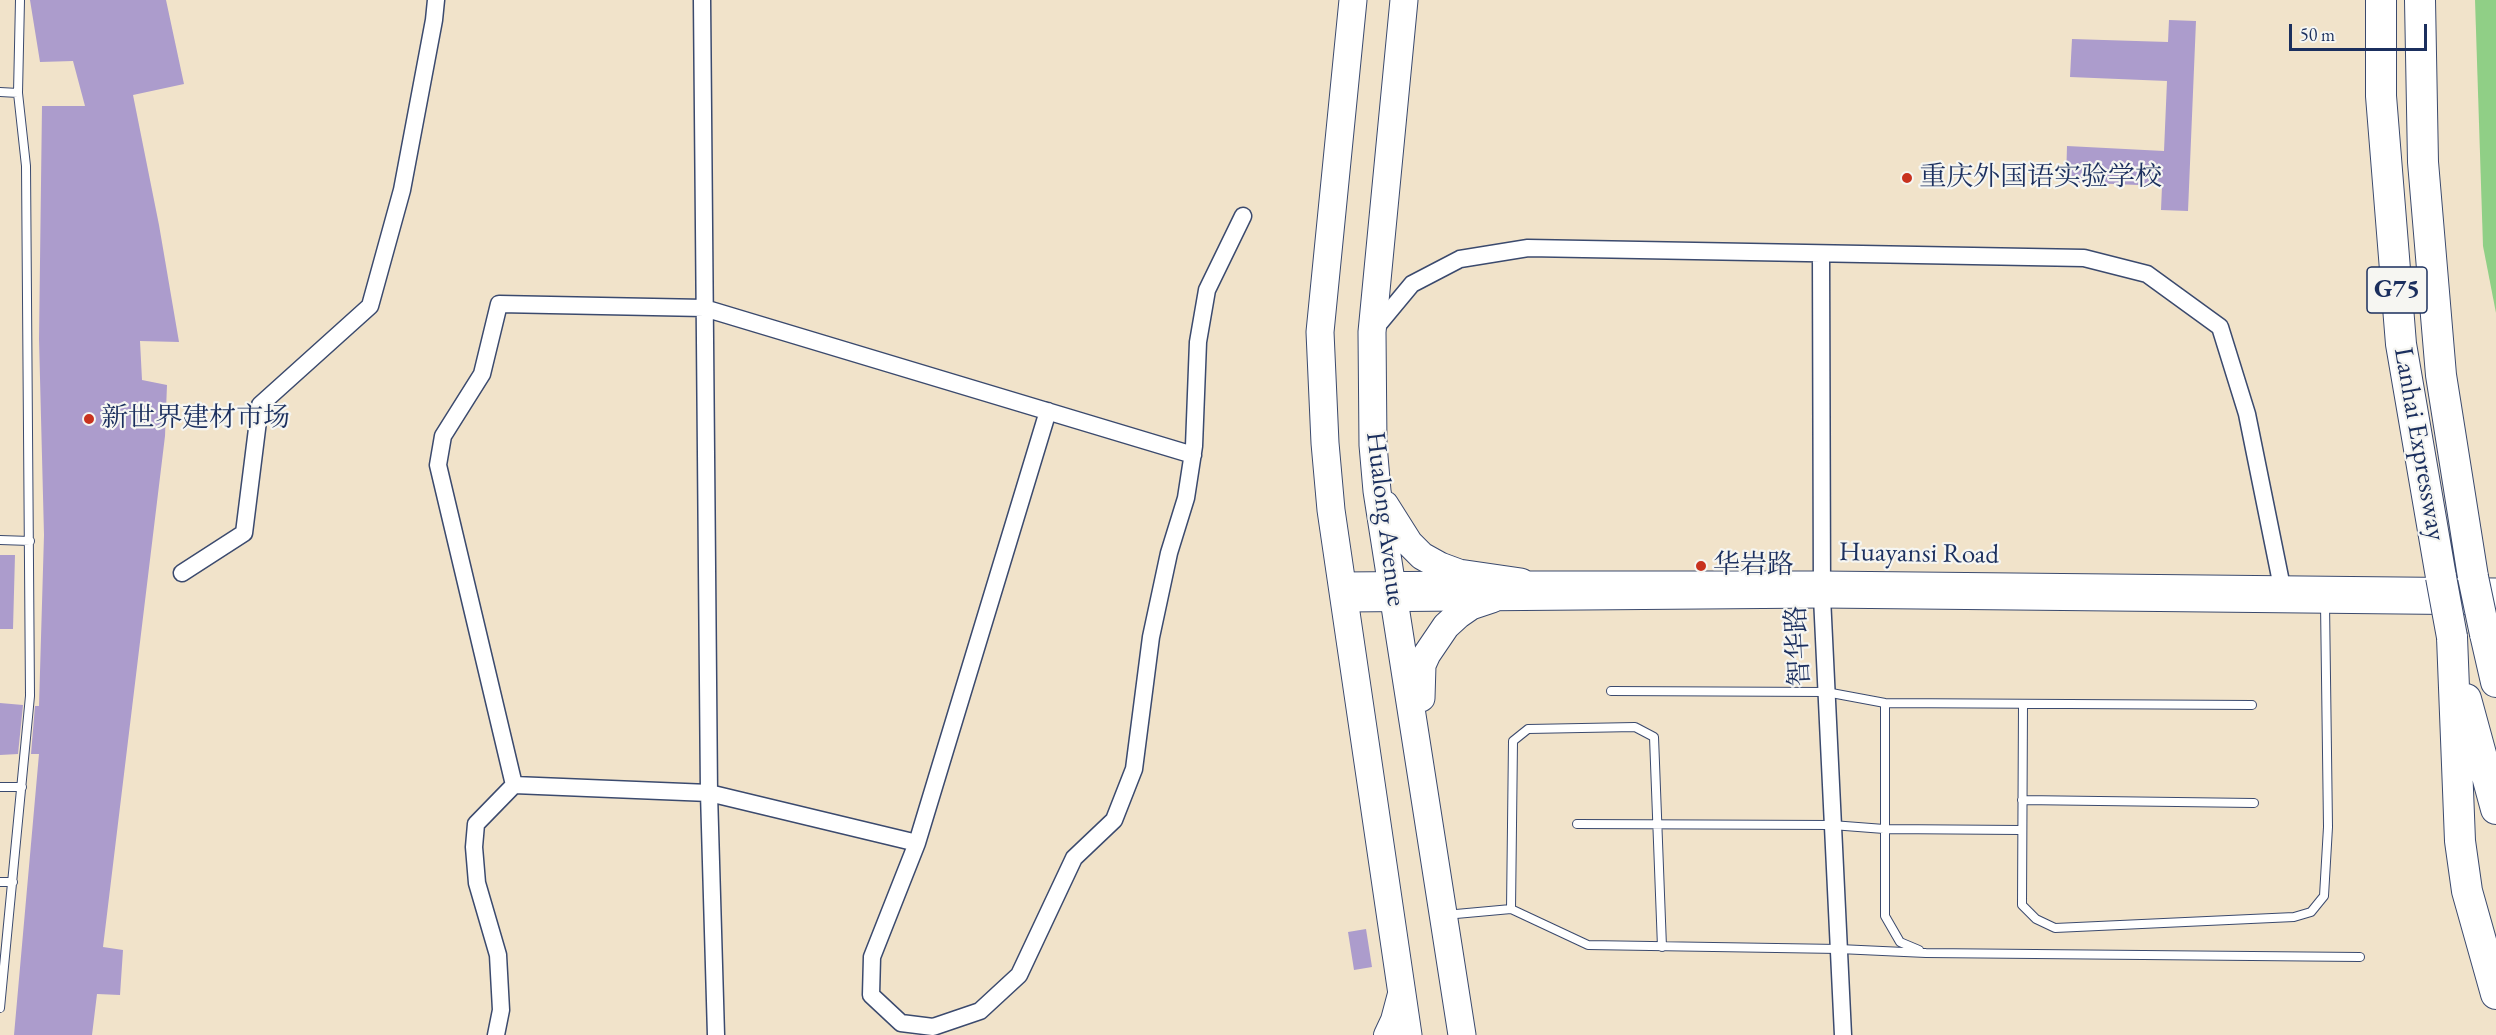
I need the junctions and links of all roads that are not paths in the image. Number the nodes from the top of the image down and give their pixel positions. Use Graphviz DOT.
graph roads {
  1 [pos="20,0"];
  2 [pos="436,0"];
  3 [pos="702,0"];
  4 [pos="1353,0"];
  5 [pos="1404,0"];
  6 [pos="2381,0"];
  7 [pos="2420,0"];
  8 [pos="0,92"];
  9 [pos="18,93"];
  10 [pos="1243,216"];
  11 [pos="1821,254"];
  12 [pos="704,308"];
  13 [pos="1372,332"];
  14 [pos="1048,411"];
  15 [pos="1193,455"];
  16 [pos="1377,491"];
  17 [pos="0,540"];
  18 [pos="30,541"];
  19 [pos="182,573"];
  20 [pos="1521,582"];
  21 [pos="2485,583"];
  22 [pos="2283,586"];
  23 [pos="1822,590"];
  24 [pos="1394,591"];
  25 [pos="1343,592"];
  26 [pos="1492,599"];
  27 [pos="2325,603"];
  28 [pos="2496,604"];
  29 [pos="2452,637"];
  30 [pos="2490,646"];
  31 [pos="2496,682"];
  32 [pos="1611,691"];
  33 [pos="1826,692"];
  34 [pos="1885,703"];
  35 [pos="2023,704"];
  36 [pos="2252,705"];
  37 [pos="514,785"];
  38 [pos="0,787"];
  39 [pos="22,787"];
  40 [pos="1422,789"];
  41 [pos="709,793"];
  42 [pos="2022,800"];
  43 [pos="2253,803"];
  44 [pos="2496,809"];
  45 [pos="1577,824"];
  46 [pos="1657,825"];
  47 [pos="1832,825"];
  48 [pos="1884,829"];
  49 [pos="2021,830"];
  50 [pos="917,843"];
  51 [pos="0,882"];
  52 [pos="13,882"];
  53 [pos="1511,909"];
  54 [pos="1443,915"];
  55 [pos="1662,947"];
  56 [pos="1839,949"];
  57 [pos="1926,953"];
  58 [pos="2360,957"];
  59 [pos="2,970"];
  60 [pos="1402,985"];
  61 [pos="2496,994"];
  62 [pos="0,1008"];
  63 [pos="1460,1023"];
  64 [pos="496,1035"];
  65 [pos="717,1035"];
  66 [pos="1386,1035"];
  67 [pos="1408,1035"];
  68 [pos="1477,1035"];
  69 [pos="1843,1035"];
  1 -- 9 [label="lane"];
  2 -- 19 [label="street"];
  3 -- 12 [label="street"];
  4 -- 25 [label="main road, Hualong Avenue"];
  5 -- 13 [label="main road, Hualong Avenue"];
  6 -- 29 [label="highway, Lanhai Expressway / G75, bridge"];
  7 -- 21 [label="highway, Lanhai Expressway / G75"];
  8 -- 9 [label="lane"];
  9 -- 18 [label="lane"];
  10 -- 15 [label="street"];
  11 -- 13 [label="street"];
  11 -- 22 [label="street"];
  11 -- 23 [label="street, 智华路"];
  12 -- 14 [label="street"];
  12 -- 37 [label="street"];
  12 -- 41 [label="street"];
  13 -- 16 [label="main road, Hualong Avenue"];
  14 -- 15 [label="street"];
  14 -- 50 [label="street"];
  15 -- 50 [label="street"];
  16 -- 20 [label="main road"];
  16 -- 24 [label="main road, Hualong Avenue"];
  17 -- 18 [label="lane"];
  18 -- 39 [label="lane"];
  20 -- 23 [label="street, Huayansi Road"];
  20 -- 24 [label="street, Huayansi Road"];
  21 -- 22 [label="street, Huayansi Road"];
  21 -- 30 [label="highway, Lanhai Expressway / G75, bridge"];
  22 -- 23 [label="street, Huayansi Road"];
  23 -- 26 [label="street, Huayansi Road"];
  23 -- 27 [label="street, Huayansi Road"];
  23 -- 33 [label="street, 智华路"];
  24 -- 25 [label="street, Huayansi Road"];
  24 -- 26 [label="street, Huayansi Road"];
  24 -- 40 [label="main road, Hualong Avenue"];
  25 -- 60 [label="main road, Hualong Avenue"];
  26 -- 40 [label="main road"];
  27 -- 28 [label="street, Huayansi Road"];
  27 -- 49 [label="lane"];
  29 -- 44 [label="highway, Lanhai Expressway / G75"];
  29 -- 61 [label="highway"];
  30 -- 31 [label="highway, Lanhai Expressway / G75"];
  32 -- 33 [label="lane"];
  33 -- 34 [label="lane"];
  33 -- 47 [label="street, 智华路"];
  34 -- 35 [label="lane"];
  34 -- 48 [label="lane"];
  35 -- 36 [label="lane"];
  35 -- 42 [label="lane"];
  37 -- 41 [label="street"];
  37 -- 64 [label="street"];
  38 -- 39 [label="lane"];
  39 -- 52 [label="lane"];
  40 -- 54 [label="main road, Hualong Avenue"];
  41 -- 50 [label="street"];
  41 -- 65 [label="street"];
  42 -- 43 [label="lane"];
  42 -- 49 [label="lane"];
  45 -- 46 [label="lane"];
  46 -- 47 [label="lane"];
  46 -- 53 [label="lane"];
  46 -- 55 [label="lane"];
  47 -- 48 [label="lane"];
  47 -- 56 [label="street, 智华路"];
  48 -- 49 [label="lane"];
  48 -- 57 [label="lane"];
  51 -- 52 [label="lane"];
  52 -- 59 [label="lane"];
  53 -- 54 [label="lane"];
  53 -- 55 [label="lane"];
  54 -- 63 [label="main road, Hualong Avenue"];
  55 -- 56 [label="lane"];
  56 -- 57 [label="lane"];
  56 -- 69 [label="street, 智华路"];
  57 -- 58 [label="lane"];
  59 -- 62 [label="lane"];
  60 -- 66 [label="main road"];
  60 -- 67 [label="main road, Hualong Avenue"];
  63 -- 68 [label="street"];
}
